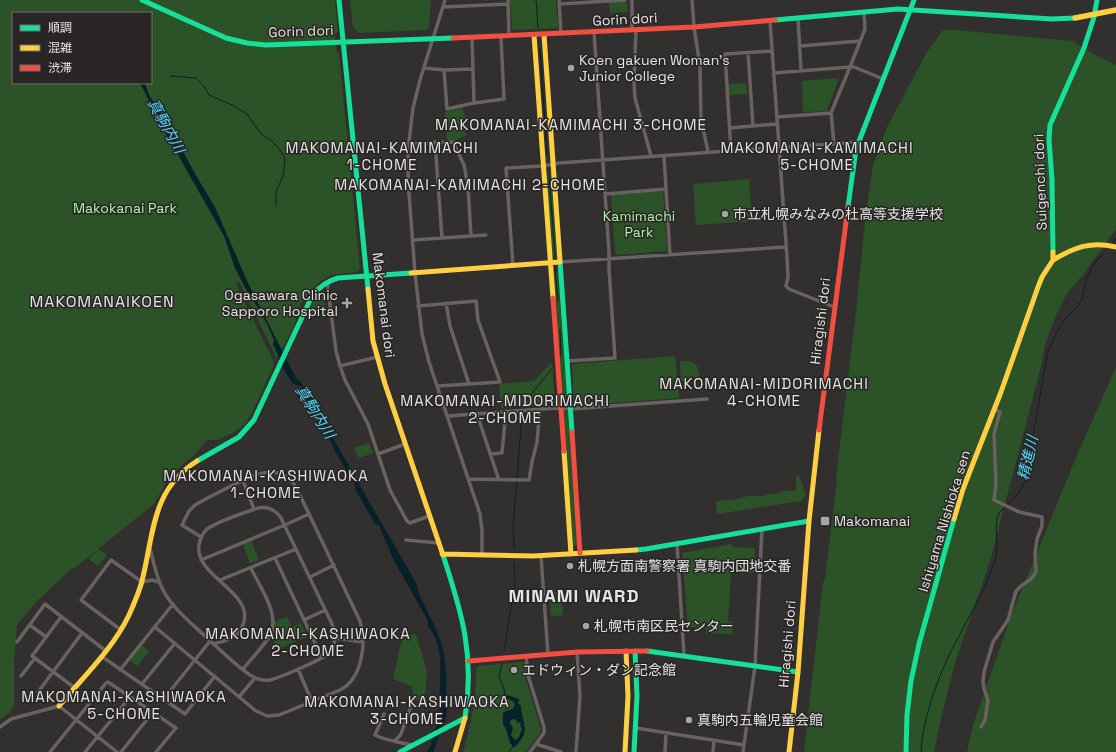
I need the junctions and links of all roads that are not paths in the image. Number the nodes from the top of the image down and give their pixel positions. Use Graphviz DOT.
graph roads {
  1 [pos="142,0"];
  2 [pos="340,0"];
  3 [pos="445,0"];
  4 [pos="480,0"];
  5 [pos="625,0"];
  6 [pos="632,0"];
  7 [pos="692,0"];
  8 [pos="914,0"];
  9 [pos="1097,0"];
  10 [pos="586,1"];
  11 [pos="508,2"];
  12 [pos="560,2"];
  13 [pos="480,5"];
  14 [pos="443,7"];
  15 [pos="1116,10"];
  16 [pos="910,11"];
  17 [pos="864,13"];
  18 [pos="798,18"];
  19 [pos="770,20"];
  20 [pos="694,27"];
  21 [pos="634,30"];
  22 [pos="594,32"];
  23 [pos="561,34"];
  24 [pos="534,35"];
  25 [pos="544,35"];
  26 [pos="501,36"];
  27 [pos="509,36"];
  28 [pos="472,38"];
  29 [pos="432,40"];
  30 [pos="860,41"];
  31 [pos="343,42"];
  32 [pos="800,46"];
  33 [pos="772,51"];
  34 [pos="748,52"];
  35 [pos="850,67"];
  36 [pos="424,68"];
  37 [pos="472,69"];
  38 [pos="444,70"];
  39 [pos="801,70"];
  40 [pos="774,73"];
  41 [pos="883,79"];
  42 [pos="474,103"];
  43 [pos="831,113"];
  44 [pos="777,117"];
  45 [pos="777,124"];
  46 [pos="753,126"];
  47 [pos="730,128"];
  48 [pos="435,142"];
  49 [pos="858,142"];
  50 [pos="408,144"];
  51 [pos="834,144"];
  52 [pos="779,148"];
  53 [pos="731,151"];
  54 [pos="708,152"];
  55 [pos="651,156"];
  56 [pos="664,156"];
  57 [pos="603,160"];
  58 [pos="553,163"];
  59 [pos="543,166"];
  60 [pos="666,189"];
  61 [pos="606,194"];
  62 [pos="486,235"];
  63 [pos="471,236"];
  64 [pos="442,238"];
  65 [pos="413,240"];
  66 [pos="786,247"];
  67 [pos="1116,247"];
  68 [pos="670,255"];
  69 [pos="609,259"];
  70 [pos="1053,260"];
  71 [pos="560,262"];
  72 [pos="550,263"];
  73 [pos="513,266"];
  74 [pos="415,273"];
  75 [pos="367,276"];
  76 [pos="327,282"];
  77 [pos="446,303"];
  78 [pos="418,306"];
  79 [pos="834,307"];
  80 [pos="377,357"];
  81 [pos="567,361"];
  82 [pos="340,366"];
  83 [pos="469,384"];
  84 [pos="438,386"];
  85 [pos="706,399"];
  86 [pos="560,408"];
  87 [pos="540,409"];
  88 [pos="570,409"];
  89 [pos="994,409"];
  90 [pos="506,412"];
  91 [pos="477,414"];
  92 [pos="447,416"];
  93 [pos="405,444"];
  94 [pos="378,454"];
  95 [pos="490,454"];
  96 [pos="469,479"];
  97 [pos="499,480"];
  98 [pos="243,481"];
  99 [pos="254,509"];
  100 [pos="309,514"];
  101 [pos="429,516"];
  102 [pos="809,521"];
  103 [pos="285,525"];
  104 [pos="762,529"];
  105 [pos="201,537"];
  106 [pos="406,540"];
  107 [pos="438,543"];
  108 [pos="677,544"];
  109 [pos="149,547"];
  110 [pos="296,549"];
  111 [pos="580,553"];
  112 [pos="442,554"];
  113 [pos="571,554"];
  114 [pos="482,555"];
  115 [pos="541,556"];
  116 [pos="275,558"];
  117 [pos="201,560"];
  118 [pos="334,565"];
  119 [pos="251,568"];
  120 [pos="310,577"];
  121 [pos="220,580"];
  122 [pos="142,582"];
  123 [pos="159,582"];
  124 [pos="173,604"];
  125 [pos="325,610"];
  126 [pos="61,617"];
  127 [pos="304,620"];
  128 [pos="30,625"];
  129 [pos="155,627"];
  130 [pos="121,630"];
  131 [pos="82,633"];
  132 [pos="46,637"];
  133 [pos="335,638"];
  134 [pos="17,642"];
  135 [pos="212,642"];
  136 [pos="363,642"];
  137 [pos="175,643"];
  138 [pos="106,651"];
  139 [pos="626,651"];
  140 [pos="635,651"];
  141 [pos="577,652"];
  142 [pos="548,654"];
  143 [pos="684,655"];
  144 [pos="101,656"];
  145 [pos="526,656"];
  146 [pos="35,658"];
  147 [pos="322,658"];
  148 [pos="195,660"];
  149 [pos="469,661"];
  150 [pos="755,666"];
  151 [pos="243,669"];
  152 [pos="298,669"];
  153 [pos="120,670"];
  154 [pos="53,672"];
  155 [pos="798,672"];
  156 [pos="21,676"];
  157 [pos="216,676"];
  158 [pos="255,678"];
  159 [pos="142,684"];
  160 [pos="75,688"];
  161 [pos="38,692"];
  162 [pos="130,697"];
  163 [pos="239,697"];
  164 [pos="163,700"];
  165 [pos="312,702"];
  166 [pos="412,703"];
  167 [pos="59,706"];
  168 [pos="153,712"];
  169 [pos="384,714"];
  170 [pos="465,718"];
  171 [pos="76,720"];
  172 [pos="0,727"];
  173 [pos="982,727"];
  174 [pos="636,728"];
  175 [pos="666,732"];
  176 [pos="96,736"];
  177 [pos="714,740"];
  178 [pos="395,741"];
  179 [pos="536,744"];
  180 [pos="744,744"];
  181 [pos="411,745"];
  182 [pos="547,750"];
  183 [pos="159,751"];
  184 [pos="50,752"];
  185 [pos="85,752"];
  186 [pos="117,752"];
  187 [pos="121,752"];
  188 [pos="400,752"];
  189 [pos="455,752"];
  190 [pos="530,752"];
  191 [pos="561,752"];
  192 [pos="576,752"];
  193 [pos="625,752"];
  194 [pos="634,752"];
  195 [pos="665,752"];
  196 [pos="713,752"];
  197 [pos="743,752"];
  198 [pos="789,752"];
  199 [pos="906,752"];
  1 -- 31 [label="main road, Gorin dori"];
  2 -- 31 [label="main road, Makomanai dori"];
  3 -- 14 [label="street"];
  4 -- 13 [label="street"];
  5 -- 10 [label="street"];
  6 -- 21 [label="street"];
  7 -- 20 [label="street"];
  8 -- 16 [label="main road, Hiragishi dori"];
  9 -- 70 [label="main road, Suigenchi dori"];
  10 -- 12 [label="street"];
  11 -- 13 [label="street"];
  11 -- 27 [label="street"];
  12 -- 23 [label="street"];
  13 -- 14 [label="street"];
  14 -- 29 [label="street"];
  15 -- 16 [label="main road, Gorin dori, bridge"];
  16 -- 17 [label="main road, Gorin dori"];
  16 -- 41 [label="main road, Hiragishi dori"];
  17 -- 18 [label="main road, Gorin dori"];
  17 -- 30 [label="street"];
  18 -- 19 [label="main road, Gorin dori"];
  18 -- 32 [label="street"];
  19 -- 20 [label="main road, Gorin dori"];
  19 -- 33 [label="street"];
  20 -- 21 [label="main road, Gorin dori"];
  20 -- 54 [label="street"];
  21 -- 22 [label="main road, Gorin dori"];
  21 -- 55 [label="street"];
  22 -- 23 [label="main road, Gorin dori"];
  22 -- 57 [label="street"];
  23 -- 25 [label="main road, Gorin dori"];
  24 -- 25 [label="main road, Gorin dori"];
  24 -- 27 [label="main road, Gorin dori"];
  24 -- 59 [label="main road"];
  25 -- 58 [label="main road"];
  26 -- 27 [label="main road, Gorin dori"];
  26 -- 28 [label="main road, Gorin dori"];
  26 -- 42 [label="street"];
  28 -- 29 [label="main road, Gorin dori"];
  28 -- 37 [label="street"];
  29 -- 31 [label="main road, Gorin dori"];
  29 -- 36 [label="street"];
  30 -- 32 [label="street"];
  30 -- 35 [label="street"];
  31 -- 75 [label="main road, Makomanai dori"];
  32 -- 39 [label="street"];
  33 -- 34 [label="street"];
  33 -- 40 [label="street"];
  34 -- 46 [label="street"];
  34 -- 47 [label="street"];
  35 -- 39 [label="street"];
  35 -- 41 [label="street"];
  35 -- 43 [label="street"];
  36 -- 38 [label="street"];
  36 -- 50 [label="street"];
  37 -- 38 [label="street"];
  37 -- 42 [label="street"];
  38 -- 42 [label="street"];
  39 -- 40 [label="street"];
  40 -- 44 [label="street"];
  41 -- 49 [label="main road, Hiragishi dori"];
  43 -- 44 [label="street"];
  43 -- 51 [label="street"];
  44 -- 45 [label="street"];
  45 -- 46 [label="street"];
  45 -- 52 [label="street"];
  46 -- 47 [label="street"];
  47 -- 53 [label="street"];
  48 -- 50 [label="street"];
  48 -- 63 [label="street"];
  48 -- 64 [label="street"];
  49 -- 51 [label="street"];
  49 -- 79 [label="main road, Hiragishi dori"];
  50 -- 65 [label="street"];
  51 -- 52 [label="street"];
  52 -- 53 [label="street"];
  52 -- 66 [label="street"];
  53 -- 54 [label="street"];
  54 -- 56 [label="street"];
  55 -- 56 [label="street"];
  55 -- 57 [label="street"];
  56 -- 60 [label="street"];
  57 -- 58 [label="street"];
  57 -- 61 [label="street"];
  58 -- 59 [label="street"];
  58 -- 71 [label="main road"];
  59 -- 72 [label="main road"];
  59 -- 73 [label="street"];
  60 -- 61 [label="street"];
  60 -- 68 [label="street"];
  61 -- 69 [label="street"];
  62 -- 63 [label="street"];
  63 -- 64 [label="street"];
  64 -- 65 [label="street"];
  65 -- 74 [label="street"];
  66 -- 68 [label="street"];
  66 -- 79 [label="street"];
  67 -- 70 [label="main road"];
  68 -- 69 [label="street"];
  69 -- 71 [label="street"];
  69 -- 81 [label="street"];
  70 -- 89 [label="main road, Ishiyama Nishioka sen"];
  71 -- 72 [label="main road"];
  71 -- 81 [label="main road"];
  72 -- 73 [label="main road"];
  72 -- 86 [label="main road"];
  73 -- 74 [label="main road"];
  74 -- 75 [label="main road"];
  74 -- 78 [label="street"];
  75 -- 76 [label="main road"];
  75 -- 80 [label="main road, Makomanai dori"];
  76 -- 82 [label="street"];
  76 -- 109 [label="main road"];
  77 -- 78 [label="street"];
  77 -- 83 [label="street"];
  77 -- 83 [label="street"];
  78 -- 84 [label="street"];
  79 -- 102 [label="main road, Hiragishi dori"];
  80 -- 82 [label="street"];
  80 -- 93 [label="main road, Makomanai dori"];
  81 -- 88 [label="main road"];
  82 -- 94 [label="street"];
  83 -- 84 [label="street"];
  84 -- 92 [label="street"];
  85 -- 88 [label="street"];
  86 -- 87 [label="street"];
  86 -- 88 [label="street"];
  86 -- 113 [label="main road"];
  87 -- 90 [label="street"];
  87 -- 97 [label="street"];
  88 -- 111 [label="main road"];
  89 -- 173 [label="street"];
  89 -- 199 [label="main road, Ishiyama Nishioka sen"];
  90 -- 91 [label="street"];
  90 -- 95 [label="street"];
  91 -- 92 [label="street"];
  91 -- 95 [label="street"];
  92 -- 96 [label="street"];
  93 -- 94 [label="street"];
  93 -- 101 [label="main road, Makomanai dori"];
  94 -- 101 [label="street"];
  95 -- 97 [label="street"];
  96 -- 97 [label="street"];
  96 -- 114 [label="street"];
  98 -- 99 [label="street"];
  98 -- 100 [label="street"];
  98 -- 105 [label="street"];
  99 -- 103 [label="street"];
  99 -- 105 [label="street"];
  100 -- 103 [label="street"];
  100 -- 118 [label="street"];
  101 -- 107 [label="main road, Makomanai dori"];
  102 -- 104 [label="main road"];
  102 -- 155 [label="main road, Hiragishi dori"];
  103 -- 110 [label="street"];
  103 -- 117 [label="street"];
  104 -- 108 [label="main road"];
  104 -- 150 [label="street"];
  105 -- 117 [label="street"];
  106 -- 107 [label="street"];
  107 -- 112 [label="main road, Makomanai dori"];
  108 -- 111 [label="main road"];
  108 -- 143 [label="street"];
  109 -- 122 [label="main road"];
  109 -- 123 [label="street"];
  110 -- 116 [label="street"];
  110 -- 120 [label="street"];
  111 -- 113 [label="main road"];
  112 -- 114 [label="main road"];
  112 -- 149 [label="main road, Makomanai dori"];
  113 -- 115 [label="main road"];
  114 -- 115 [label="main road"];
  115 -- 142 [label="street"];
  116 -- 119 [label="street"];
  116 -- 127 [label="street"];
  117 -- 121 [label="street"];
  118 -- 120 [label="street"];
  118 -- 136 [label="street"];
  119 -- 121 [label="street"];
  119 -- 151 [label="street"];
  120 -- 125 [label="street"];
  121 -- 135 [label="street"];
  122 -- 123 [label="street"];
  122 -- 130 [label="main road"];
  122 -- 130 [label="street"];
  123 -- 124 [label="street"];
  124 -- 129 [label="street"];
  124 -- 135 [label="street"];
  125 -- 127 [label="street"];
  125 -- 133 [label="street"];
  126 -- 128 [label="street"];
  126 -- 131 [label="street"];
  126 -- 132 [label="street"];
  127 -- 147 [label="street"];
  128 -- 132 [label="street"];
  128 -- 134 [label="street"];
  129 -- 137 [label="street"];
  129 -- 153 [label="street"];
  130 -- 138 [label="main road"];
  131 -- 138 [label="street"];
  131 -- 154 [label="street"];
  132 -- 146 [label="street"];
  133 -- 136 [label="street"];
  133 -- 147 [label="street"];
  135 -- 148 [label="street"];
  135 -- 151 [label="street"];
  136 -- 165 [label="street"];
  137 -- 148 [label="street"];
  137 -- 159 [label="street"];
  138 -- 144 [label="main road"];
  139 -- 140 [label="main road"];
  139 -- 141 [label="main road"];
  139 -- 193 [label="main road"];
  140 -- 143 [label="main road"];
  140 -- 174 [label="main road"];
  141 -- 142 [label="main road"];
  141 -- 192 [label="street"];
  142 -- 145 [label="main road"];
  143 -- 150 [label="main road"];
  144 -- 153 [label="street"];
  144 -- 160 [label="main road"];
  145 -- 149 [label="main road"];
  145 -- 179 [label="street"];
  146 -- 154 [label="street"];
  146 -- 156 [label="street"];
  147 -- 152 [label="street"];
  148 -- 157 [label="street"];
  148 -- 164 [label="street"];
  149 -- 170 [label="main road, Makomanai dori"];
  150 -- 155 [label="main road"];
  150 -- 180 [label="street"];
  151 -- 158 [label="street"];
  152 -- 158 [label="street"];
  152 -- 165 [label="street"];
  153 -- 159 [label="street"];
  154 -- 160 [label="street"];
  154 -- 161 [label="street"];
  155 -- 198 [label="main road, Hiragishi dori"];
  157 -- 163 [label="street"];
  157 -- 164 [label="street"];
  158 -- 163 [label="street"];
  159 -- 164 [label="street"];
  160 -- 167 [label="main road"];
  162 -- 168 [label="street"];
  162 -- 171 [label="street"];
  162 -- 176 [label="street"];
  163 -- 165 [label="street"];
  166 -- 178 [label="street"];
  167 -- 171 [label="street"];
  167 -- 172 [label="street"];
  168 -- 183 [label="street"];
  168 -- 187 [label="street"];
  169 -- 178 [label="street"];
  170 -- 181 [label="main road"];
  170 -- 189 [label="main road, Makomanai dori"];
  171 -- 176 [label="street"];
  171 -- 184 [label="street"];
  174 -- 175 [label="street"];
  174 -- 194 [label="main road"];
  175 -- 177 [label="street"];
  175 -- 195 [label="street"];
  176 -- 185 [label="street"];
  176 -- 186 [label="street"];
  177 -- 180 [label="street"];
  177 -- 196 [label="street"];
  178 -- 181 [label="street"];
  179 -- 182 [label="street"];
  179 -- 190 [label="street"];
  180 -- 197 [label="street"];
  181 -- 188 [label="main road"];
  182 -- 191 [label="street"];
}
